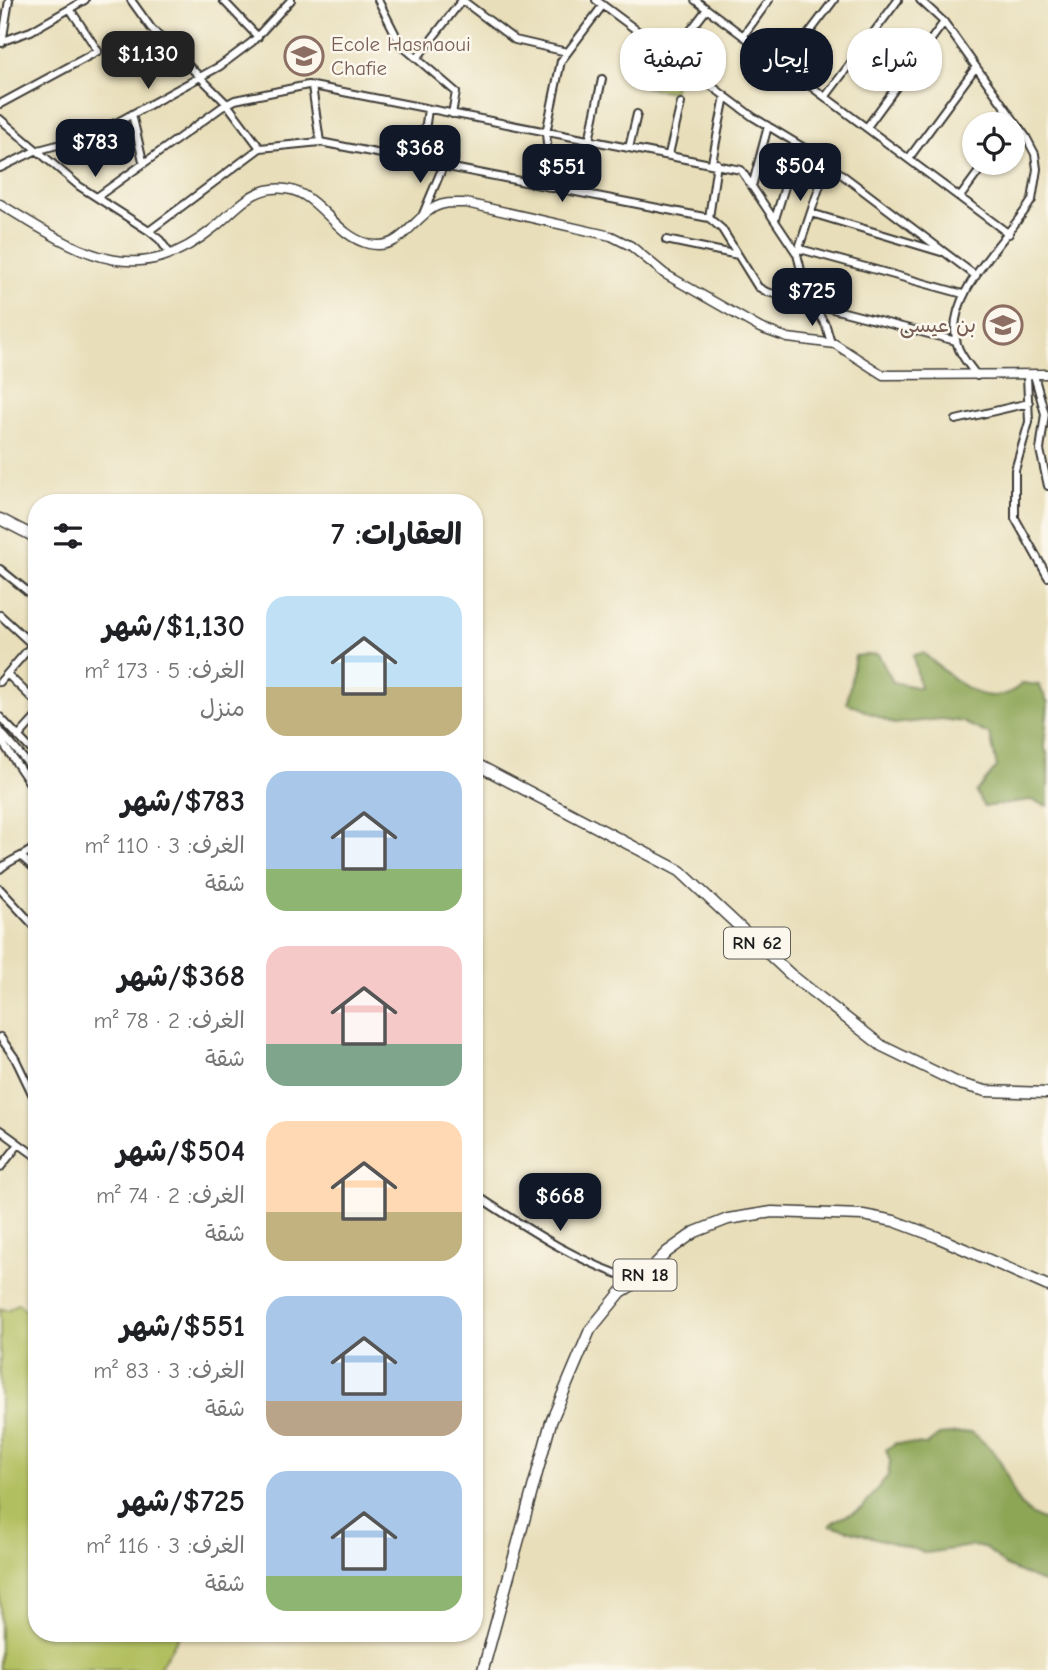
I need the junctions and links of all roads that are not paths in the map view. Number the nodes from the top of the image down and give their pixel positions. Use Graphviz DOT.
graph roads {
  1 [pos="9,0"];
  2 [pos="71,0"];
  3 [pos="85,0"];
  4 [pos="131,0"];
  5 [pos="223,0"];
  6 [pos="291,0"];
  7 [pos="378,0"];
  8 [pos="462,0"];
  9 [pos="596,0"];
  10 [pos="695,0"];
  11 [pos="769,0"];
  12 [pos="834,0"];
  13 [pos="898,0"];
  14 [pos="920,0"];
  15 [pos="78,4"];
  16 [pos="603,5"];
  17 [pos="70,9"];
  18 [pos="707,9"];
  19 [pos="944,22"];
  20 [pos="633,28"];
  21 [pos="693,28"];
  22 [pos="749,28"];
  23 [pos="813,28"];
  24 [pos="740,34"];
  25 [pos="258,37"];
  26 [pos="1,42"];
  27 [pos="566,52"];
  28 [pos="418,57"];
  29 [pos="976,67"];
  30 [pos="201,77"];
  31 [pos="602,79"];
  32 [pos="312,86"];
  33 [pos="718,91"];
  34 [pos="819,91"];
  35 [pos="725,96"];
  36 [pos="826,96"];
  37 [pos="681,103"];
  38 [pos="0,104"];
  39 [pos="226,104"];
  40 [pos="429,109"];
  41 [pos="1007,112"];
  42 [pos="132,114"];
  43 [pos="452,114"];
  44 [pos="637,114"];
  45 [pos="0,119"];
  46 [pos="768,126"];
  47 [pos="867,127"];
  48 [pos="546,133"];
  49 [pos="1025,139"];
  50 [pos="589,141"];
  51 [pos="320,142"];
  52 [pos="798,144"];
  53 [pos="260,148"];
  54 [pos="629,148"];
  55 [pos="39,150"];
  56 [pos="669,154"];
  57 [pos="908,158"];
  58 [pos="421,160"];
  59 [pos="143,161"];
  60 [pos="715,162"];
  61 [pos="444,164"];
  62 [pos="827,164"];
  63 [pos="0,168"];
  64 [pos="976,175"];
  65 [pos="752,184"];
  66 [pos="551,188"];
  67 [pos="97,197"];
  68 [pos="960,197"];
  69 [pos="0,204"];
  70 [pos="811,213"];
  71 [pos="422,216"];
  72 [pos="709,218"];
  73 [pos="775,219"];
  74 [pos="149,230"];
  75 [pos="1009,234"];
  76 [pos="666,240"];
  77 [pos="798,251"];
  78 [pos="170,254"];
  79 [pos="947,254"];
  80 [pos="737,255"];
  81 [pos="976,276"];
  82 [pos="963,294"];
  83 [pos="811,304"];
  84 [pos="956,341"];
  85 [pos="831,343"];
  86 [pos="1048,373"];
  87 [pos="1031,375"];
  88 [pos="978,377"];
  89 [pos="1045,402"];
  90 [pos="1029,404"];
  91 [pos="956,420"];
  92 [pos="1048,486"];
  93 [pos="0,519"];
  94 [pos="28,533"];
  95 [pos="0,569"];
  96 [pos="1048,578"];
  97 [pos="28,592"];
  98 [pos="0,615"];
  99 [pos="28,641"];
  100 [pos="28,653"];
  101 [pos="7,674"];
  102 [pos="0,682"];
  103 [pos="28,694"];
  104 [pos="0,717"];
  105 [pos="28,726"];
  106 [pos="0,731"];
  107 [pos="18,737"];
  108 [pos="0,739"];
  109 [pos="28,747"];
  110 [pos="28,764"];
  111 [pos="483,768"];
  112 [pos="28,781"];
  113 [pos="28,853"];
  114 [pos="23,858"];
  115 [pos="28,863"];
  116 [pos="0,869"];
  117 [pos="0,889"];
  118 [pos="28,919"];
  119 [pos="0,1037"];
  120 [pos="28,1085"];
  121 [pos="1048,1093"];
  122 [pos="0,1130"];
  123 [pos="19,1144"];
  124 [pos="28,1150"];
  125 [pos="0,1168"];
  126 [pos="483,1200"];
  127 [pos="639,1281"];
  128 [pos="1048,1286"];
  129 [pos="483,1670"];
  1 -- 26 [label="street"];
  2 -- 15 [label="street"];
  3 -- 15 [label="street"];
  4 -- 30 [label="street"];
  5 -- 25 [label="street"];
  6 -- 25 [label="street"];
  7 -- 28 [label="street"];
  8 -- 27 [label="street"];
  8 -- 28 [label="street"];
  9 -- 16 [label="street"];
  10 -- 18 [label="street"];
  11 -- 22 [label="street"];
  12 -- 23 [label="street"];
  13 -- 36 [label="street"];
  14 -- 19 [label="street"];
  15 -- 17 [label="street"];
  16 -- 20 [label="street"];
  16 -- 27 [label="street"];
  17 -- 26 [label="street"];
  17 -- 38 [label="street"];
  18 -- 21 [label="street"];
  18 -- 24 [label="street"];
  19 -- 29 [label="street"];
  19 -- 47 [label="street"];
  25 -- 30 [label="street"];
  27 -- 48 [label="street"];
  28 -- 43 [label="street"];
  29 -- 41 [label="street"];
  29 -- 57 [label="street"];
  30 -- 39 [label="street"];
  30 -- 42 [label="street"];
  31 -- 50 [label="street"];
  32 -- 39 [label="street"];
  32 -- 40 [label="street"];
  32 -- 51 [label="street"];
  33 -- 35 [label="street"];
  34 -- 36 [label="street"];
  35 -- 46 [label="street"];
  35 -- 60 [label="street"];
  36 -- 47 [label="street"];
  37 -- 56 [label="street"];
  39 -- 53 [label="street"];
  39 -- 59 [label="street"];
  40 -- 43 [label="street"];
  40 -- 58 [label="street"];
  42 -- 55 [label="street"];
  42 -- 59 [label="street"];
  43 -- 48 [label="street"];
  44 -- 54 [label="street"];
  45 -- 55 [label="street"];
  46 -- 52 [label="street"];
  46 -- 65 [label="street"];
  47 -- 57 [label="street"];
  48 -- 50 [label="street"];
  48 -- 66 [label="street"];
  49 -- 75 [label="street"];
  50 -- 54 [label="street"];
  51 -- 53 [label="street"];
  51 -- 58 [label="street"];
  52 -- 62 [label="street"];
  52 -- 73 [label="street"];
  53 -- 74 [label="street"];
  54 -- 56 [label="street"];
  55 -- 63 [label="street"];
  55 -- 67 [label="street"];
  56 -- 60 [label="street"];
  57 -- 68 [label="street"];
  58 -- 61 [label="street"];
  59 -- 67 [label="street"];
  60 -- 65 [label="street"];
  60 -- 72 [label="street"];
  61 -- 66 [label="street"];
  61 -- 71 [label="street"];
  62 -- 70 [label="street"];
  62 -- 79 [label="street"];
  64 -- 68 [label="street"];
  65 -- 73 [label="street"];
  66 -- 72 [label="street"];
  67 -- 74 [label="street"];
  68 -- 75 [label="street"];
  69 -- 78 [label="street"];
  70 -- 77 [label="street"];
  70 -- 79 [label="street"];
  71 -- 78 [label="street"];
  71 -- 85 [label="street"];
  72 -- 80 [label="street"];
  73 -- 77 [label="street"];
  74 -- 78 [label="street"];
  75 -- 81 [label="street"];
  76 -- 80 [label="street"];
  77 -- 82 [label="street"];
  77 -- 83 [label="street"];
  79 -- 81 [label="street"];
  80 -- 83 [label="street"];
  81 -- 82 [label="street"];
  82 -- 84 [label="street"];
  83 -- 84 [label="street"];
  83 -- 85 [label="street"];
  84 -- 88 [label="street"];
  85 -- 88 [label="street"];
  86 -- 87 [label="street"];
  87 -- 88 [label="street"];
  87 -- 89 [label="street"];
  87 -- 90 [label="street"];
  89 -- 92 [label="street"];
  90 -- 91 [label="street"];
  90 -- 96 [label="street"];
  93 -- 94 [label="main road"];
  95 -- 97 [label="street"];
  98 -- 99 [label="street"];
  100 -- 101 [label="street"];
  101 -- 102 [label="street"];
  101 -- 103 [label="street"];
  104 -- 107 [label="street"];
  105 -- 107 [label="street"];
  106 -- 110 [label="street"];
  107 -- 109 [label="street"];
  108 -- 112 [label="street"];
  111 -- 121 [label="main road, RN 62"];
  113 -- 114 [label="street"];
  114 -- 115 [label="street"];
  114 -- 116 [label="street"];
  117 -- 118 [label="street"];
  119 -- 120 [label="street"];
  122 -- 123 [label="street"];
  123 -- 124 [label="street"];
  123 -- 125 [label="street"];
  126 -- 127 [label="street"];
  127 -- 128 [label="main road, RN 18"];
  127 -- 129 [label="main road, RN 18"];
}
